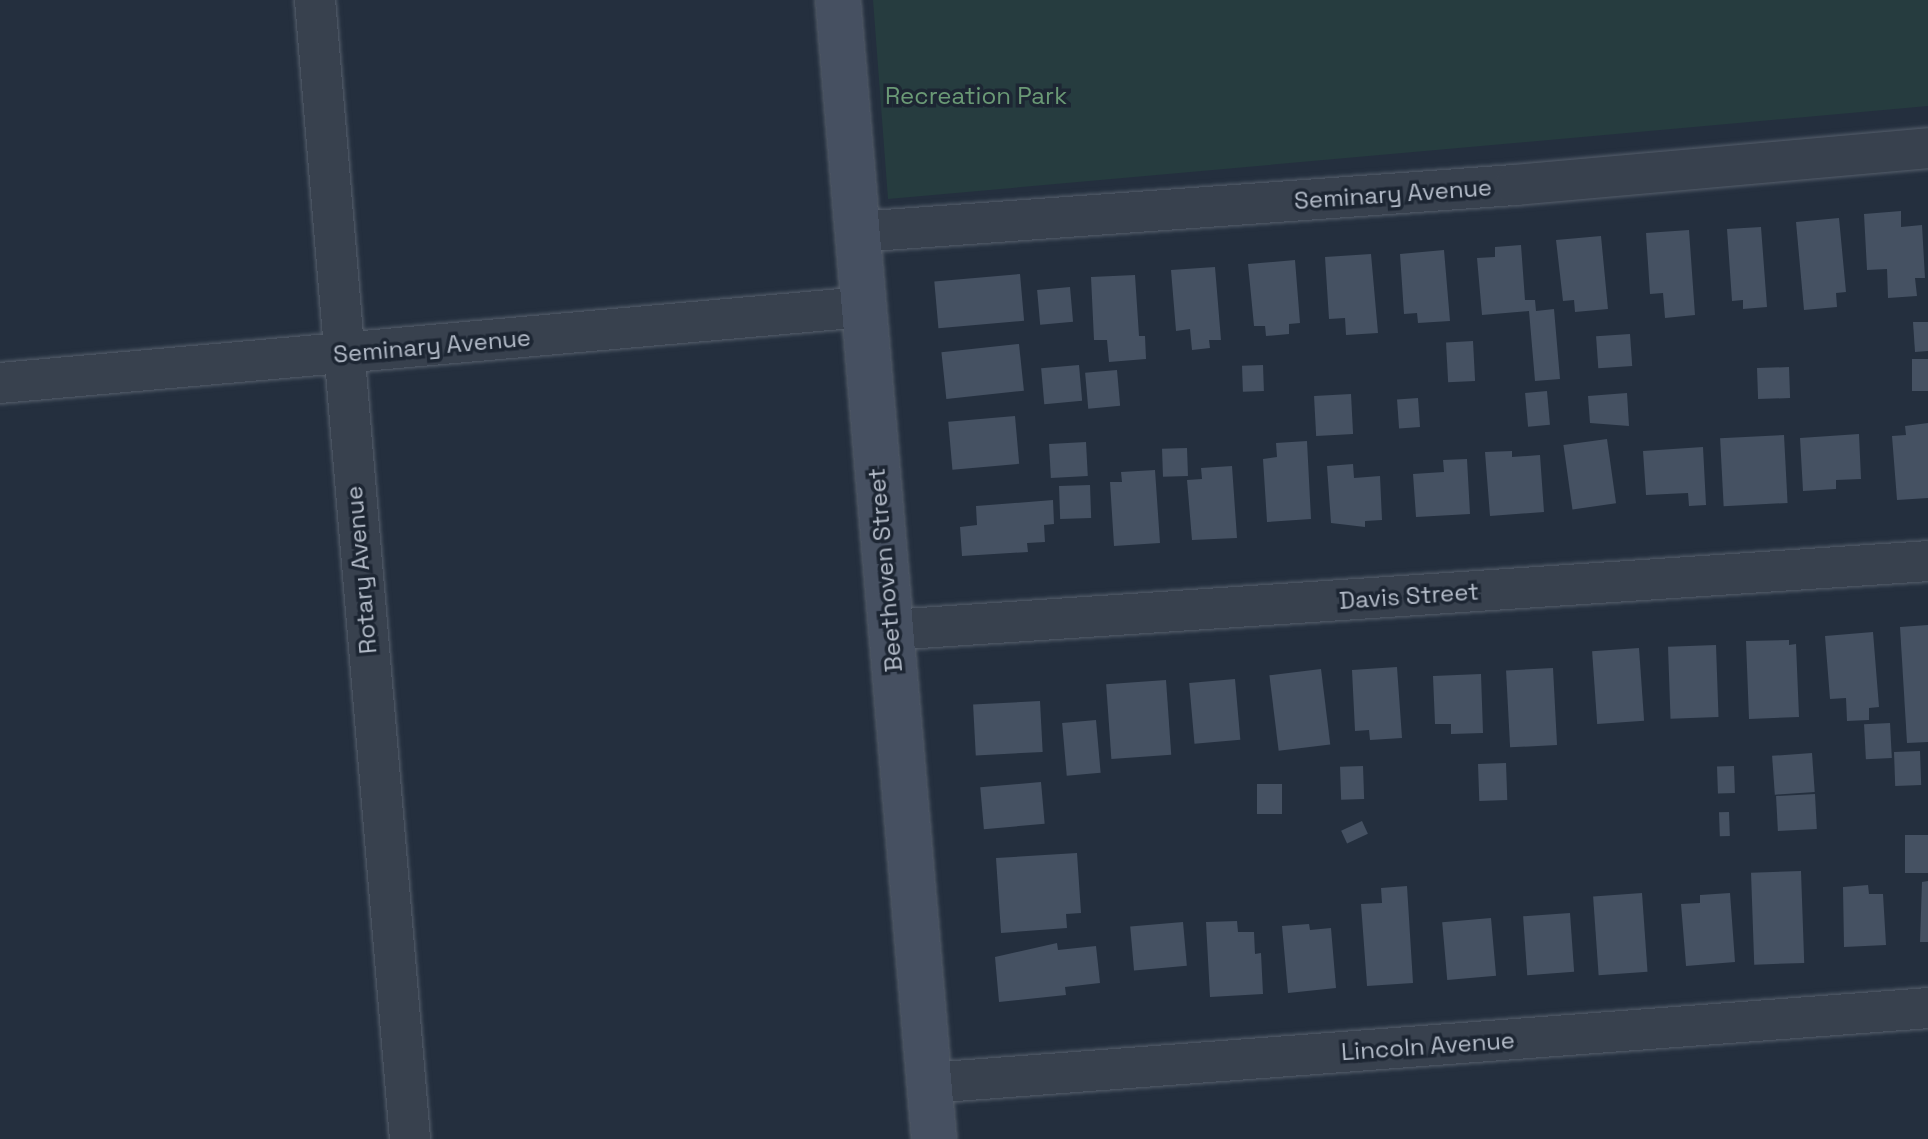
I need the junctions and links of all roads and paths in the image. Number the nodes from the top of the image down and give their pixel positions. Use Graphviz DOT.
graph roads {
  1 [pos="315,0"];
  2 [pos="838,0"];
  3 [pos="1928,148"];
  4 [pos="857,232"];
  5 [pos="863,307"];
  6 [pos="343,354"];
  7 [pos="0,383"];
  8 [pos="1928,561"];
  9 [pos="890,630"];
  10 [pos="1928,1008"];
  11 [pos="929,1083"];
  12 [pos="410,1139"];
  13 [pos="934,1139"];
  1 -- 6 [label="street, Rotary Avenue"];
  2 -- 4 [label="street, Beethoven Street"];
  3 -- 4 [label="street, Seminary Avenue"];
  4 -- 5 [label="street, Beethoven Street"];
  5 -- 6 [label="street, Seminary Avenue"];
  5 -- 9 [label="street, Beethoven Street"];
  6 -- 7 [label="street, Seminary Avenue"];
  6 -- 12 [label="street, Rotary Avenue"];
  8 -- 9 [label="street, Davis Street"];
  9 -- 11 [label="street, Beethoven Street"];
  10 -- 11 [label="street, Lincoln Avenue"];
  11 -- 13 [label="street, Beethoven Street"];
}
